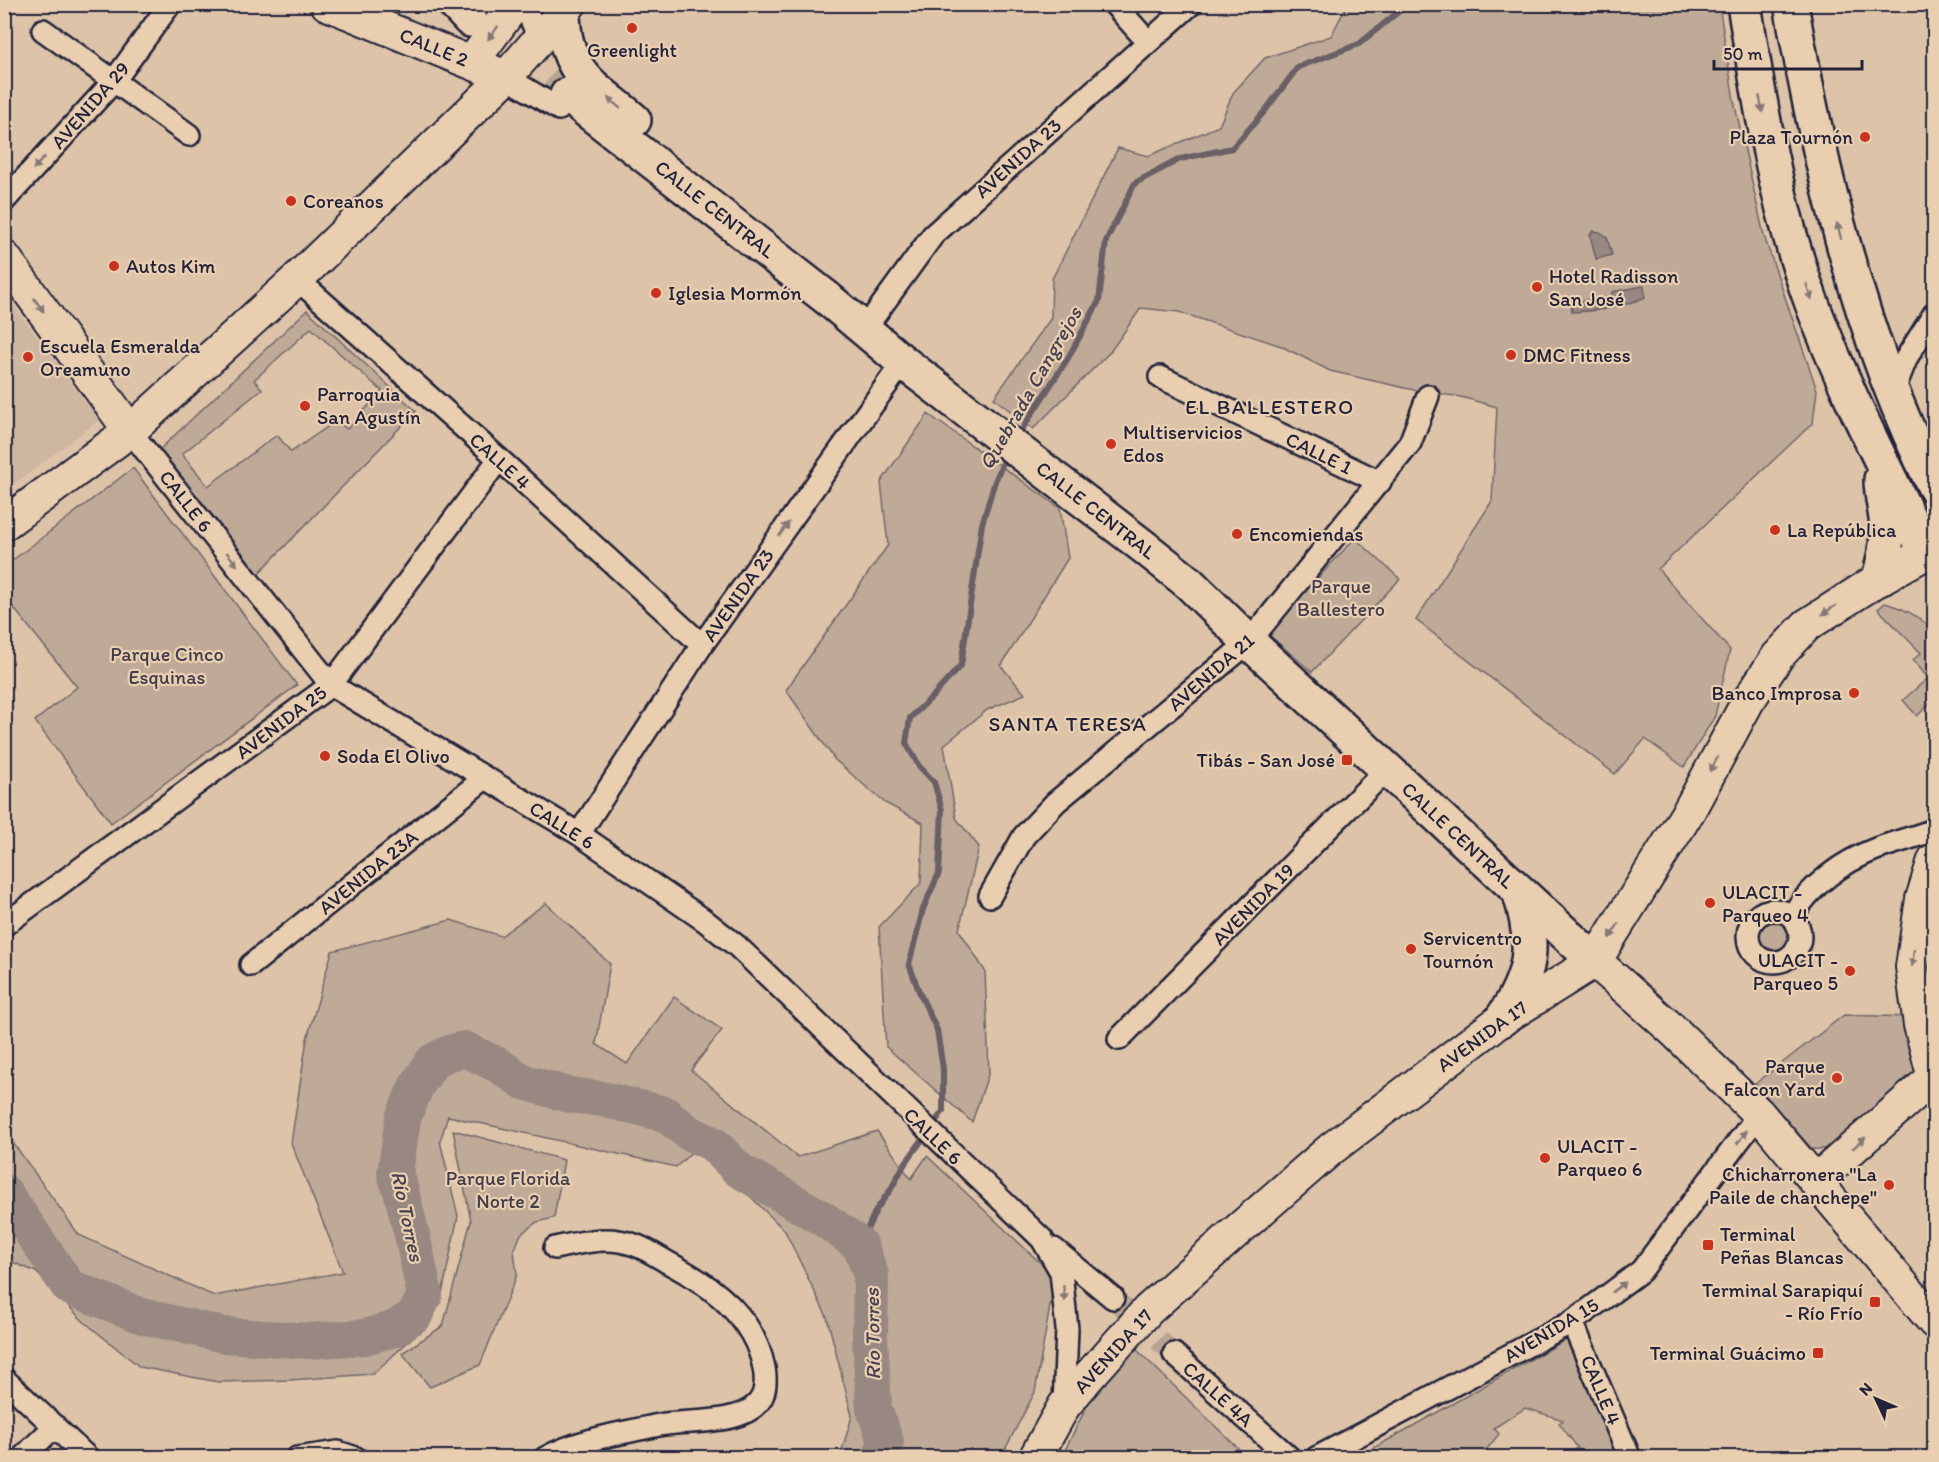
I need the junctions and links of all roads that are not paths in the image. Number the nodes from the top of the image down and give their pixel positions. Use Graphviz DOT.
graph roads {
  1 [pos="170,4"];
  2 [pos="327,4"];
  3 [pos="515,4"];
  4 [pos="524,4"];
  5 [pos="1114,4"];
  6 [pos="1191,4"];
  7 [pos="1744,4"];
  8 [pos="1791,4"];
  9 [pos="566,9"];
  10 [pos="43,30"];
  11 [pos="540,40"];
  12 [pos="1148,42"];
  13 [pos="472,62"];
  14 [pos="506,77"];
  15 [pos="114,81"];
  16 [pos="563,102"];
  17 [pos="189,135"];
  18 [pos="4,201"];
  19 [pos="4,257"];
  20 [pos="297,279"];
  21 [pos="827,298"];
  22 [pos="1935,314"];
  23 [pos="864,330"];
  24 [pos="1873,338"];
  25 [pos="1917,341"];
  26 [pos="903,362"];
  27 [pos="1160,377"];
  28 [pos="1893,392"];
  29 [pos="1428,396"];
  30 [pos="130,431"];
  31 [pos="499,459"];
  32 [pos="1882,462"];
  33 [pos="1380,482"];
  34 [pos="1935,486"];
  35 [pos="4,524"];
  36 [pos="1932,560"];
  37 [pos="1879,579"];
  38 [pos="1249,642"];
  39 [pos="702,645"];
  40 [pos="331,685"];
  41 [pos="1386,769"];
  42 [pos="486,778"];
  43 [pos="1935,830"];
  44 [pos="579,834"];
  45 [pos="1935,860"];
  46 [pos="1519,891"];
  47 [pos="990,896"];
  48 [pos="1792,916"];
  49 [pos="4,926"];
  50 [pos="1595,961"];
  51 [pos="251,965"];
  52 [pos="1501,1020"];
  53 [pos="1119,1039"];
  54 [pos="1934,1077"];
  55 [pos="1759,1114"];
  56 [pos="1815,1181"];
  57 [pos="1042,1239"];
  58 [pos="555,1248"];
  59 [pos="1113,1298"];
  60 [pos="1931,1310"];
  61 [pos="1572,1322"];
  62 [pos="1174,1354"];
  63 [pos="4,1380"];
  64 [pos="1064,1406"];
  65 [pos="55,1426"];
  66 [pos="347,1455"];
  67 [pos="22,1458"];
  68 [pos="88,1458"];
  69 [pos="297,1458"];
  70 [pos="545,1458"];
  71 [pos="1035,1458"];
  72 [pos="1290,1458"];
  73 [pos="1316,1458"];
  74 [pos="1630,1458"];
  1 -- 15 [label="street, AVENIDA 29"];
  2 -- 13 [label="main road, CALLE 2"];
  3 -- 13 [label="main road, one-way"];
  4 -- 11 [label="street"];
  5 -- 12 [label="street"];
  6 -- 12 [label="street, AVENIDA 23"];
  7 -- 32 [label="main road, one-way"];
  24 -- 8 [label="main road, one-way"];
  9 -- 11 [label="main road"];
  21 -- 9 [label="main road, one-way"];
  10 -- 15 [label="street"];
  11 -- 14 [label="main road"];
  12 -- 23 [label="street, AVENIDA 23"];
  13 -- 14 [label="main road, CALLE 2"];
  14 -- 16 [label="street"];
  14 -- 20 [label="main road"];
  15 -- 17 [label="street"];
  15 -- 18 [label="street, AVENIDA 29, one-way"];
  16 -- 21 [label="main road, CALLE CENTRAL"];
  19 -- 30 [label="main road, CALLE 6, one-way"];
  20 -- 30 [label="main road"];
  20 -- 31 [label="street, CALLE 4"];
  21 -- 23 [label="main road, CALLE CENTRAL"];
  22 -- 25 [label="street"];
  23 -- 26 [label="main road, CALLE CENTRAL"];
  24 -- 25 [label="street"];
  24 -- 28 [label="main road"];
  25 -- 28 [label="street"];
  26 -- 38 [label="main road, CALLE CENTRAL"];
  39 -- 26 [label="street, AVENIDA 23, one-way"];
  27 -- 33 [label="street, CALLE 1"];
  28 -- 34 [label="main road"];
  29 -- 33 [label="street, AVENIDA 21"];
  30 -- 35 [label="main road"];
  30 -- 40 [label="street, CALLE 6, one-way"];
  31 -- 39 [label="street, CALLE 4"];
  31 -- 40 [label="street, AVENIDA 25"];
  32 -- 36 [label="main road"];
  32 -- 37 [label="main road"];
  33 -- 38 [label="street, AVENIDA 21"];
  36 -- 37 [label="main road, AVENIDA 17"];
  37 -- 50 [label="main road, AVENIDA 17, one-way"];
  38 -- 41 [label="main road, CALLE CENTRAL"];
  38 -- 47 [label="street, AVENIDA 21"];
  39 -- 44 [label="street, AVENIDA 23"];
  40 -- 42 [label="street, CALLE 6"];
  40 -- 49 [label="street, AVENIDA 25"];
  41 -- 46 [label="main road, CALLE CENTRAL"];
  41 -- 53 [label="street, AVENIDA 19"];
  42 -- 44 [label="street, CALLE 6"];
  42 -- 51 [label="street, AVENIDA 23A"];
  43 -- 48 [label="street"];
  44 -- 57 [label="street, CALLE 6"];
  45 -- 54 [label="main road, one-way"];
  46 -- 50 [label="main road, CALLE CENTRAL"];
  46 -- 52 [label="main road"];
  50 -- 52 [label="main road, AVENIDA 17"];
  50 -- 55 [label="main road"];
  52 -- 64 [label="main road, AVENIDA 17"];
  56 -- 54 [label="main road, one-way"];
  55 -- 56 [label="main road"];
  61 -- 55 [label="street, AVENIDA 15, one-way"];
  56 -- 60 [label="main road"];
  57 -- 59 [label="street"];
  57 -- 64 [label="street, CALLE 6, one-way"];
  58 -- 70 [label="street"];
  61 -- 73 [label="street, AVENIDA 15"];
  61 -- 74 [label="street, CALLE 4"];
  62 -- 72 [label="street, CALLE 4A"];
  63 -- 65 [label="street"];
  64 -- 71 [label="main road, AVENIDA 17"];
  65 -- 67 [label="street"];
  65 -- 68 [label="street"];
  66 -- 69 [label="street"];
}
